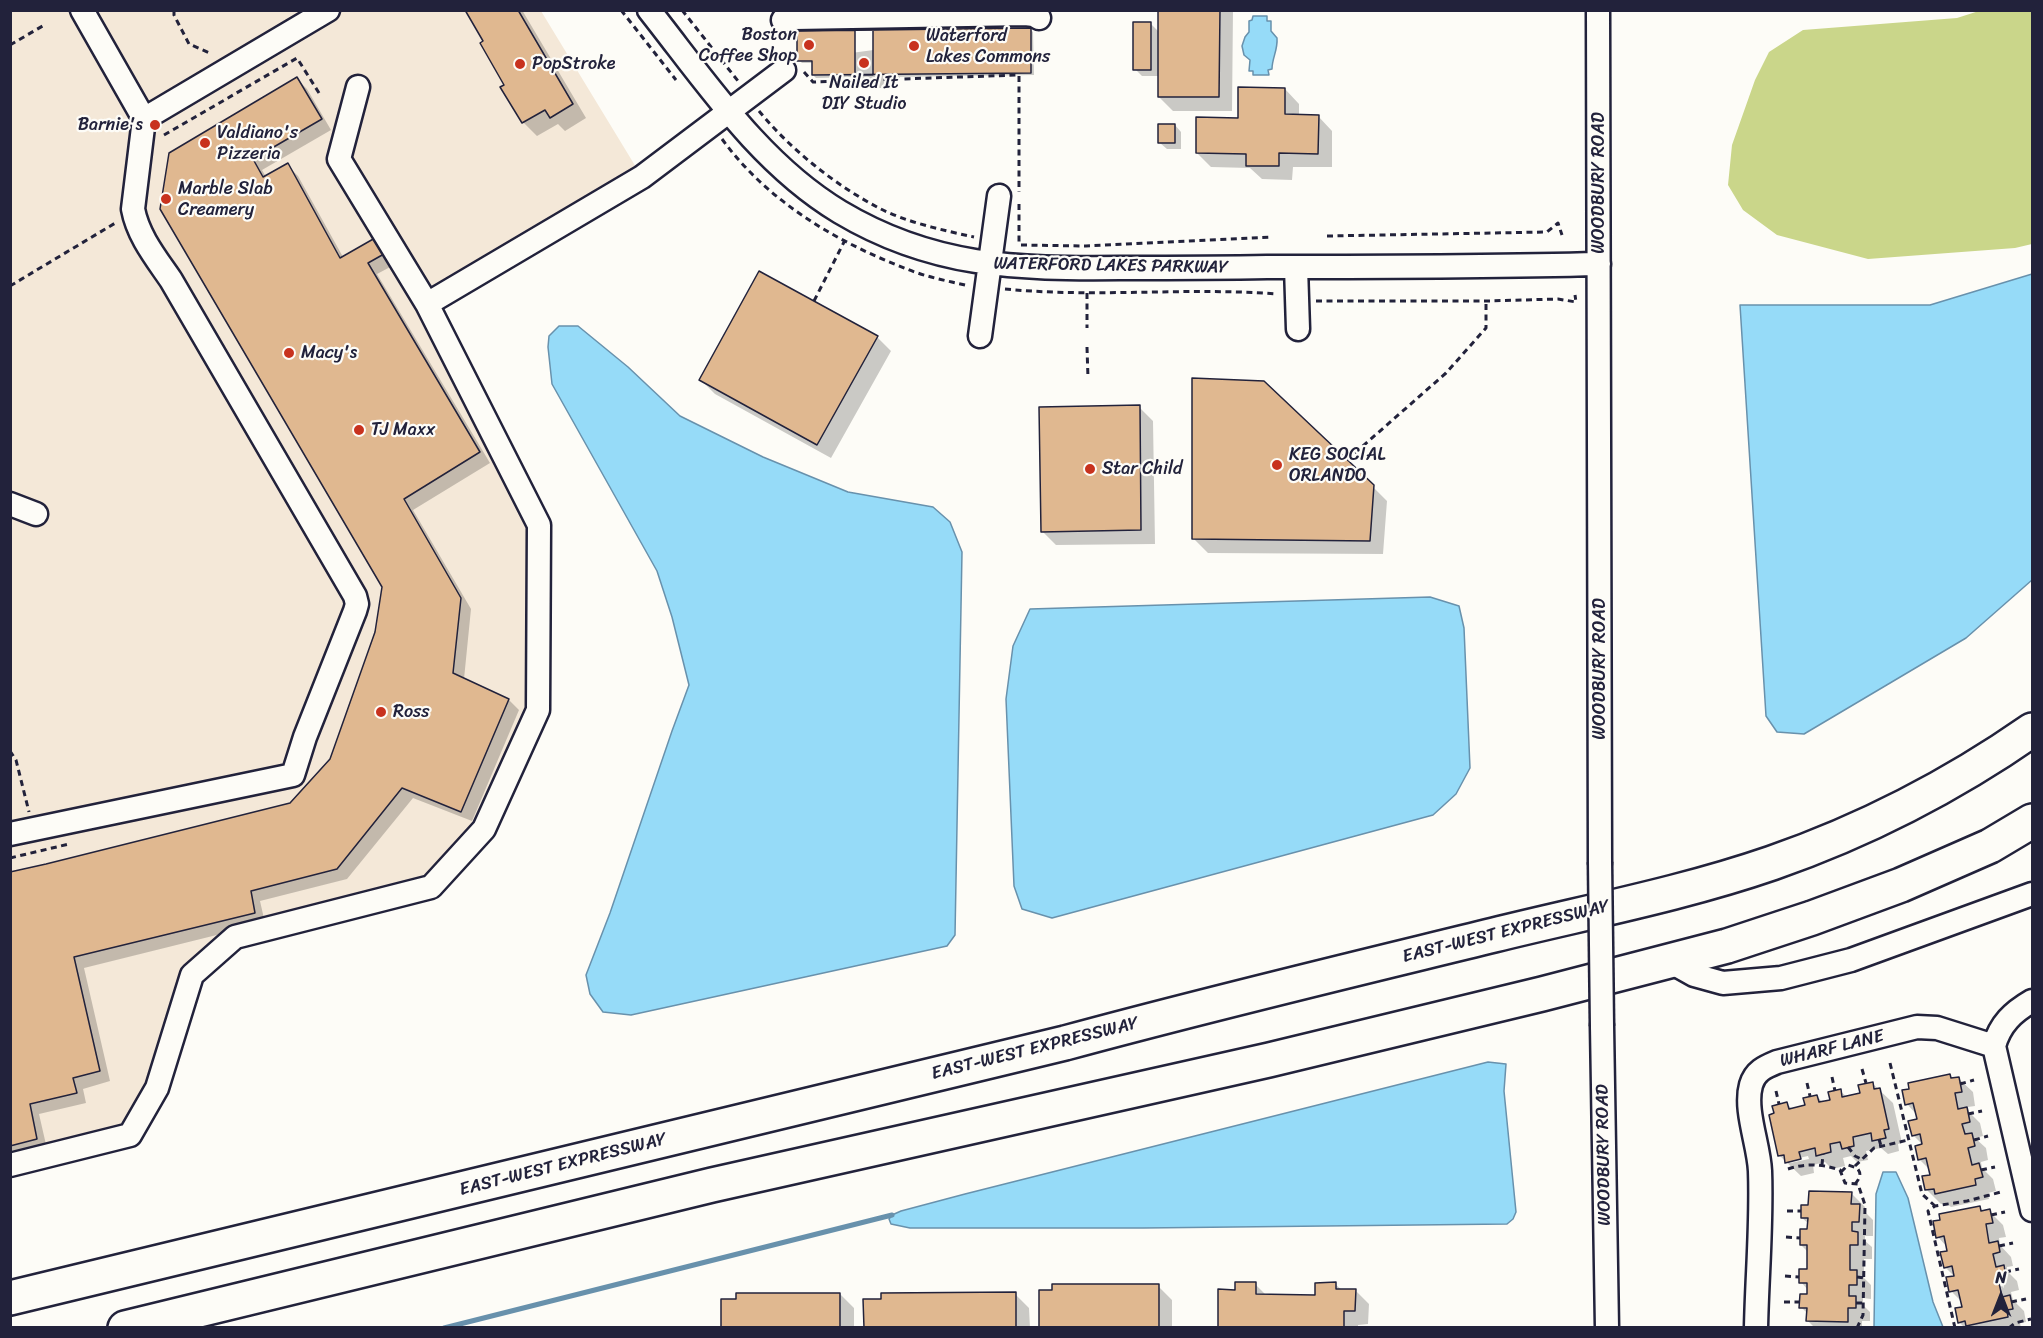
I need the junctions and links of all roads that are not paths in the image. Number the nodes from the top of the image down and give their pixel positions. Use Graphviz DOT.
graph roads {
  1 [pos="82,10"];
  2 [pos="328,10"];
  3 [pos="649,10"];
  4 [pos="1598,10"];
  5 [pos="1039,18"];
  6 [pos="783,20"];
  7 [pos="793,70"];
  8 [pos="358,87"];
  9 [pos="720,118"];
  10 [pos="144,119"];
  11 [pos="999,196"];
  12 [pos="1599,264"];
  13 [pos="991,265"];
  14 [pos="1296,267"];
  15 [pos="427,304"];
  16 [pos="1298,329"];
  17 [pos="980,336"];
  18 [pos="10,504"];
  19 [pos="36,514"];
  20 [pos="2032,730"];
  21 [pos="2032,821"];
  22 [pos="10,834"];
  23 [pos="2032,894"];
  24 [pos="1669,961"];
  25 [pos="2032,1001"];
  26 [pos="1994,1046"];
  27 [pos="10,1165"];
  28 [pos="2032,1210"];
  29 [pos="10,1298"];
  30 [pos="126,1328"];
  31 [pos="1607,1328"];
  32 [pos="1756,1328"];
  1 -- 10 [label="street"];
  2 -- 10 [label="street"];
  3 -- 9 [label="street, WATERFORD LAKES PARKWAY"];
  4 -- 12 [label="street, WOODBURY ROAD"];
  5 -- 6 [label="street"];
  7 -- 9 [label="street"];
  8 -- 15 [label="street"];
  9 -- 13 [label="street, WATERFORD LAKES PARKWAY"];
  9 -- 15 [label="street"];
  10 -- 22 [label="street"];
  11 -- 13 [label="street"];
  12 -- 14 [label="street, WATERFORD LAKES PARKWAY"];
  12 -- 31 [label="street, WOODBURY ROAD, bridge"];
  13 -- 14 [label="street, WATERFORD LAKES PARKWAY"];
  13 -- 17 [label="street"];
  14 -- 16 [label="street"];
  15 -- 27 [label="street"];
  18 -- 19 [label="street"];
  20 -- 29 [label="highway, EAST-WEST EXPRESSWAY"];
  21 -- 24 [label="highway"];
  23 -- 24 [label="street"];
  24 -- 30 [label="highway"];
  25 -- 26 [label="street"];
  26 -- 28 [label="street"];
  26 -- 32 [label="street, WHARF LANE"];
}
